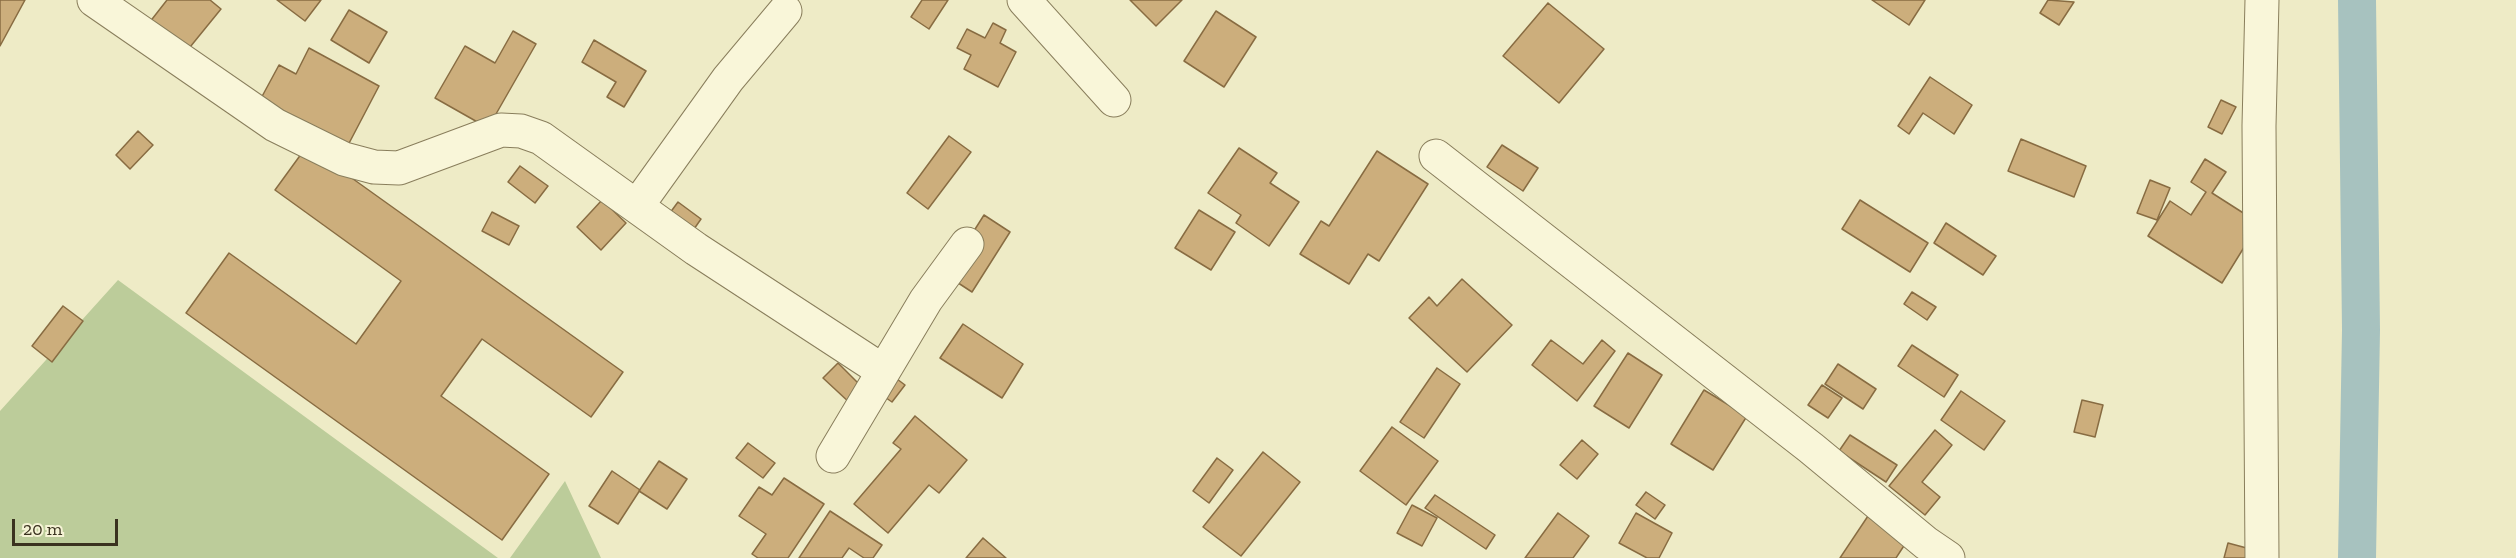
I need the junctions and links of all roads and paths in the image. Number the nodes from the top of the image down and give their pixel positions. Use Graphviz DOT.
graph roads {
  1 [pos="94,0"];
  2 [pos="1024,0"];
  3 [pos="2262,0"];
  4 [pos="785,11"];
  5 [pos="1114,100"];
  6 [pos="1436,156"];
  7 [pos="637,207"];
  8 [pos="967,244"];
  9 [pos="883,371"];
  10 [pos="833,456"];
  11 [pos="1948,558"];
  12 [pos="2262,558"];
  1 -- 7 [label="street"];
  2 -- 5 [label="street"];
  3 -- 12 [label="street"];
  4 -- 7 [label="street"];
  6 -- 11 [label="street"];
  7 -- 9 [label="street"];
  8 -- 9 [label="street"];
  9 -- 10 [label="street"];
}
